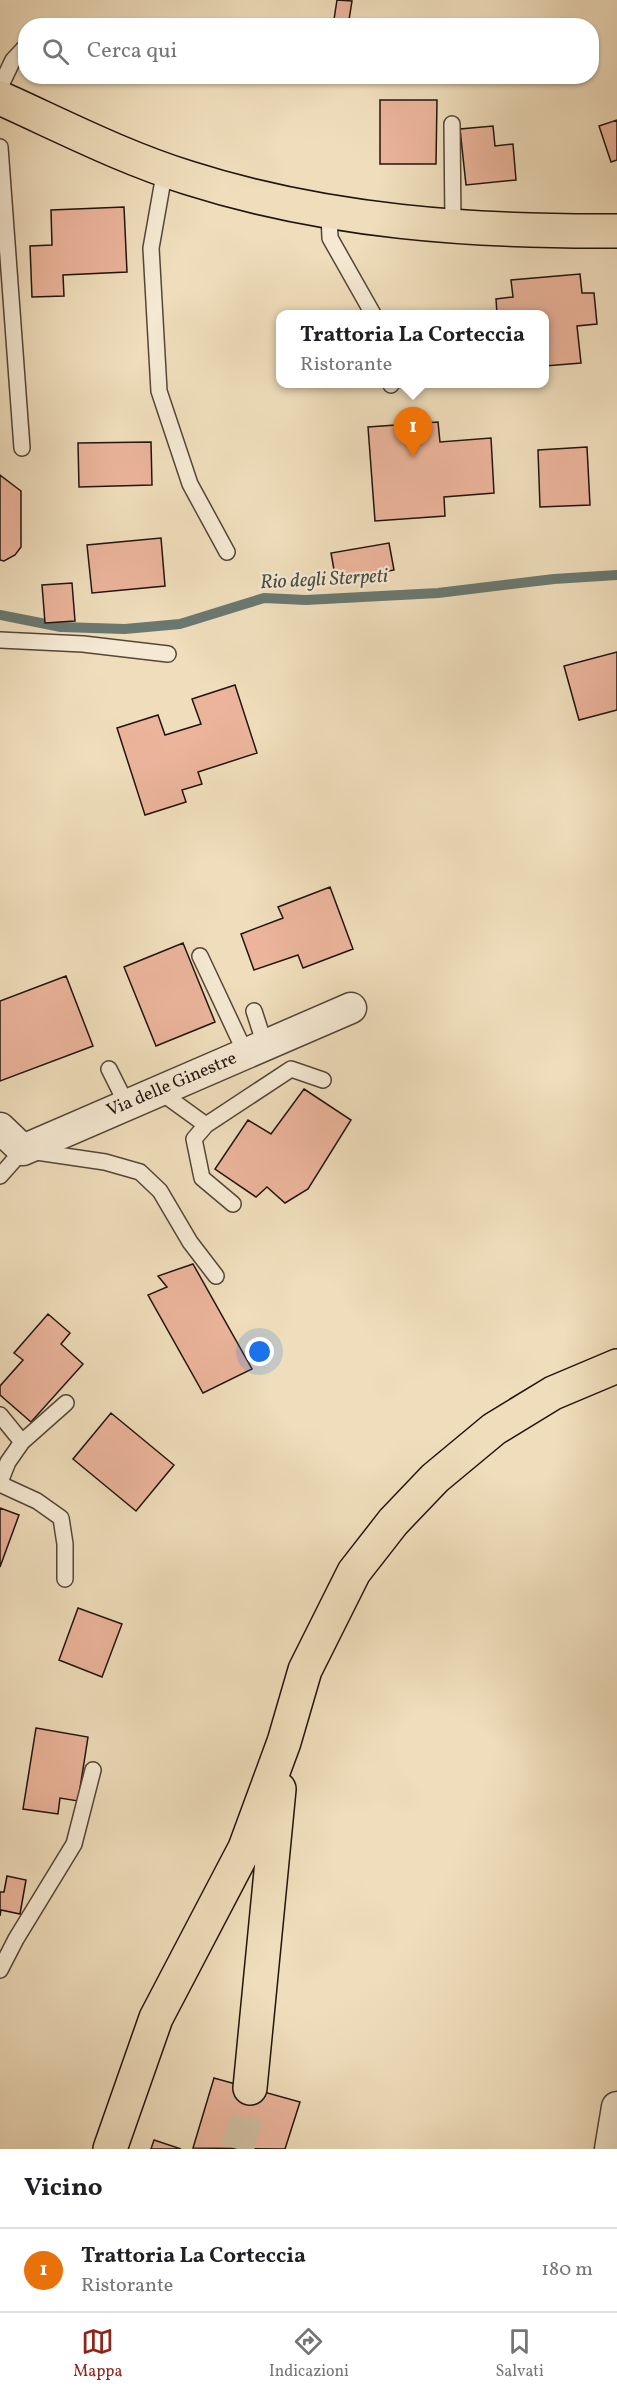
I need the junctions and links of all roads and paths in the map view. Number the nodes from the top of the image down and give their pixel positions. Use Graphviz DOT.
graph roads {
  1 [pos="18,55"];
  2 [pos="0,87"];
  3 [pos="0,98"];
  4 [pos="452,124"];
  5 [pos="0,147"];
  6 [pos="165,169"];
  7 [pos="329,213"];
  8 [pos="453,225"];
  9 [pos="617,231"];
  10 [pos="370,310"];
  11 [pos="22,448"];
  12 [pos="227,552"];
  13 [pos="0,640"];
  14 [pos="168,654"];
  15 [pos="200,956"];
  16 [pos="351,1008"];
  17 [pos="254,1011"];
  18 [pos="256,1049"];
  19 [pos="109,1069"];
  20 [pos="322,1080"];
  21 [pos="159,1091"];
  22 [pos="127,1105"];
  23 [pos="206,1125"];
  24 [pos="0,1128"];
  25 [pos="23,1150"];
  26 [pos="0,1176"];
  27 [pos="232,1204"];
  28 [pos="216,1276"];
  29 [pos="617,1366"];
  30 [pos="66,1403"];
  31 [pos="0,1415"];
  32 [pos="22,1442"];
  33 [pos="0,1483"];
  34 [pos="65,1579"];
  35 [pos="284,1742"];
  36 [pos="93,1770"];
  37 [pos="0,1970"];
  38 [pos="250,2088"];
  39 [pos="617,2107"];
  40 [pos="110,2149"];
  41 [pos="610,2149"];
  1 -- 2 [label="lane"];
  3 -- 6 [label="main road"];
  4 -- 8 [label="lane"];
  5 -- 11 [label="lane"];
  6 -- 7 [label="main road"];
  6 -- 12 [label="lane"];
  7 -- 8 [label="main road"];
  7 -- 10 [label="lane"];
  8 -- 9 [label="main road"];
  13 -- 14 [label="lane"];
  15 -- 18 [label="lane"];
  16 -- 18 [label="street, Via delle Ginestre"];
  17 -- 18 [label="lane"];
  18 -- 21 [label="street, Via delle Ginestre"];
  19 -- 22 [label="lane"];
  20 -- 23 [label="lane"];
  21 -- 22 [label="street, Via delle Ginestre"];
  21 -- 23 [label="lane"];
  22 -- 25 [label="street, Via delle Ginestre"];
  23 -- 27 [label="lane"];
  24 -- 25 [label="street"];
  25 -- 26 [label="lane"];
  25 -- 28 [label="lane"];
  29 -- 35 [label="main road"];
  30 -- 32 [label="lane"];
  31 -- 32 [label="lane"];
  32 -- 33 [label="lane"];
  33 -- 34 [label="lane"];
  35 -- 38 [label="main road"];
  35 -- 40 [label="main road"];
  36 -- 37 [label="lane"];
  39 -- 41 [label="street"];
}
